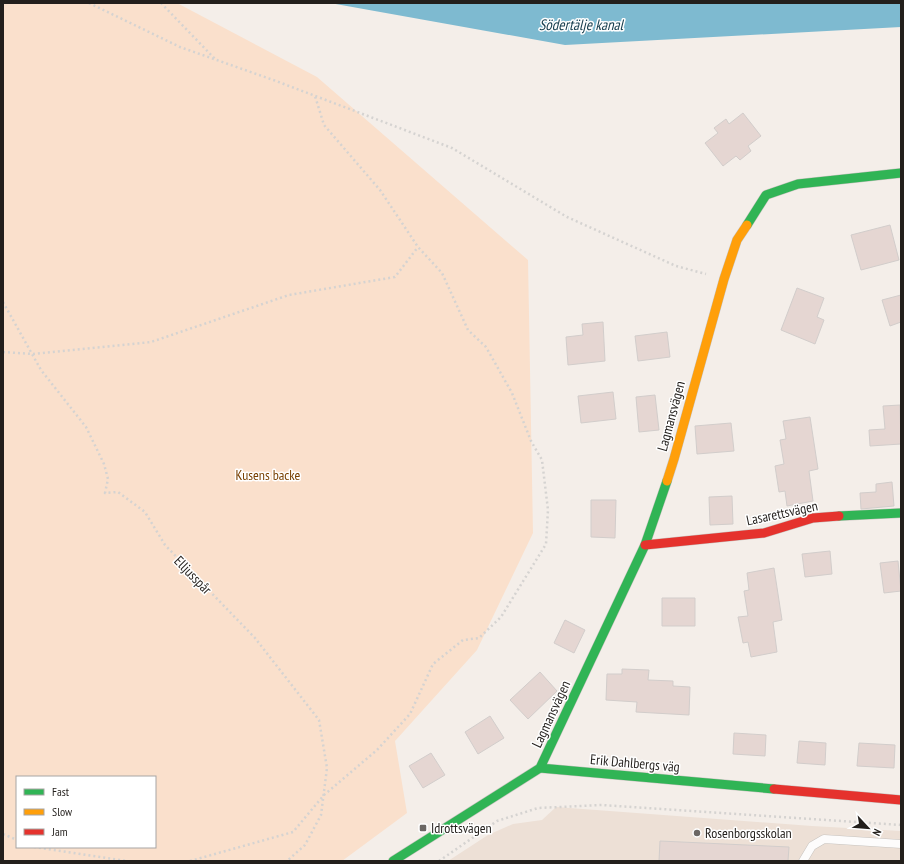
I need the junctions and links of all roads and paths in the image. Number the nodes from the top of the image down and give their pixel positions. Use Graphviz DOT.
graph roads {
  1 [pos="89,3"];
  2 [pos="161,3"];
  3 [pos="215,60"];
  4 [pos="315,96"];
  5 [pos="901,173"];
  6 [pos="418,247"];
  7 [pos="724,280"];
  8 [pos="3,302"];
  9 [pos="3,352"];
  10 [pos="33,354"];
  11 [pos="901,513"];
  12 [pos="645,545"];
  13 [pos="540,768"];
  14 [pos="324,795"];
  15 [pos="901,800"];
  16 [pos="901,825"];
  17 [pos="3,834"];
  18 [pos="16,840"];
  19 [pos="901,844"];
  20 [pos="41,848"];
  21 [pos="126,861"];
  22 [pos="190,861"];
  23 [pos="287,861"];
  24 [pos="393,861"];
  25 [pos="439,861"];
  26 [pos="803,861"];
  1 -- 3 [label="path"];
  2 -- 3 [label="path"];
  3 -- 4 [label="path"];
  4 -- 6 [label="path"];
  4 -- 7 [label="path"];
  5 -- 7 [label="street, Lagmansvägen"];
  6 -- 10 [label="path"];
  6 -- 14 [label="path"];
  7 -- 12 [label="street, Lagmansvägen"];
  8 -- 10 [label="path, Elljusspår"];
  9 -- 10 [label="path"];
  10 -- 14 [label="path, Elljusspår"];
  11 -- 12 [label="street, Lasarettsvägen"];
  12 -- 13 [label="street, Lagmansvägen"];
  13 -- 15 [label="street, Erik Dahlbergs väg"];
  13 -- 24 [label="street"];
  14 -- 22 [label="path"];
  14 -- 23 [label="path, Elljusspår"];
  16 -- 25 [label="path"];
  17 -- 18 [label="path"];
  19 -- 26 [label="lane"];
  20 -- 21 [label="path"];
}
